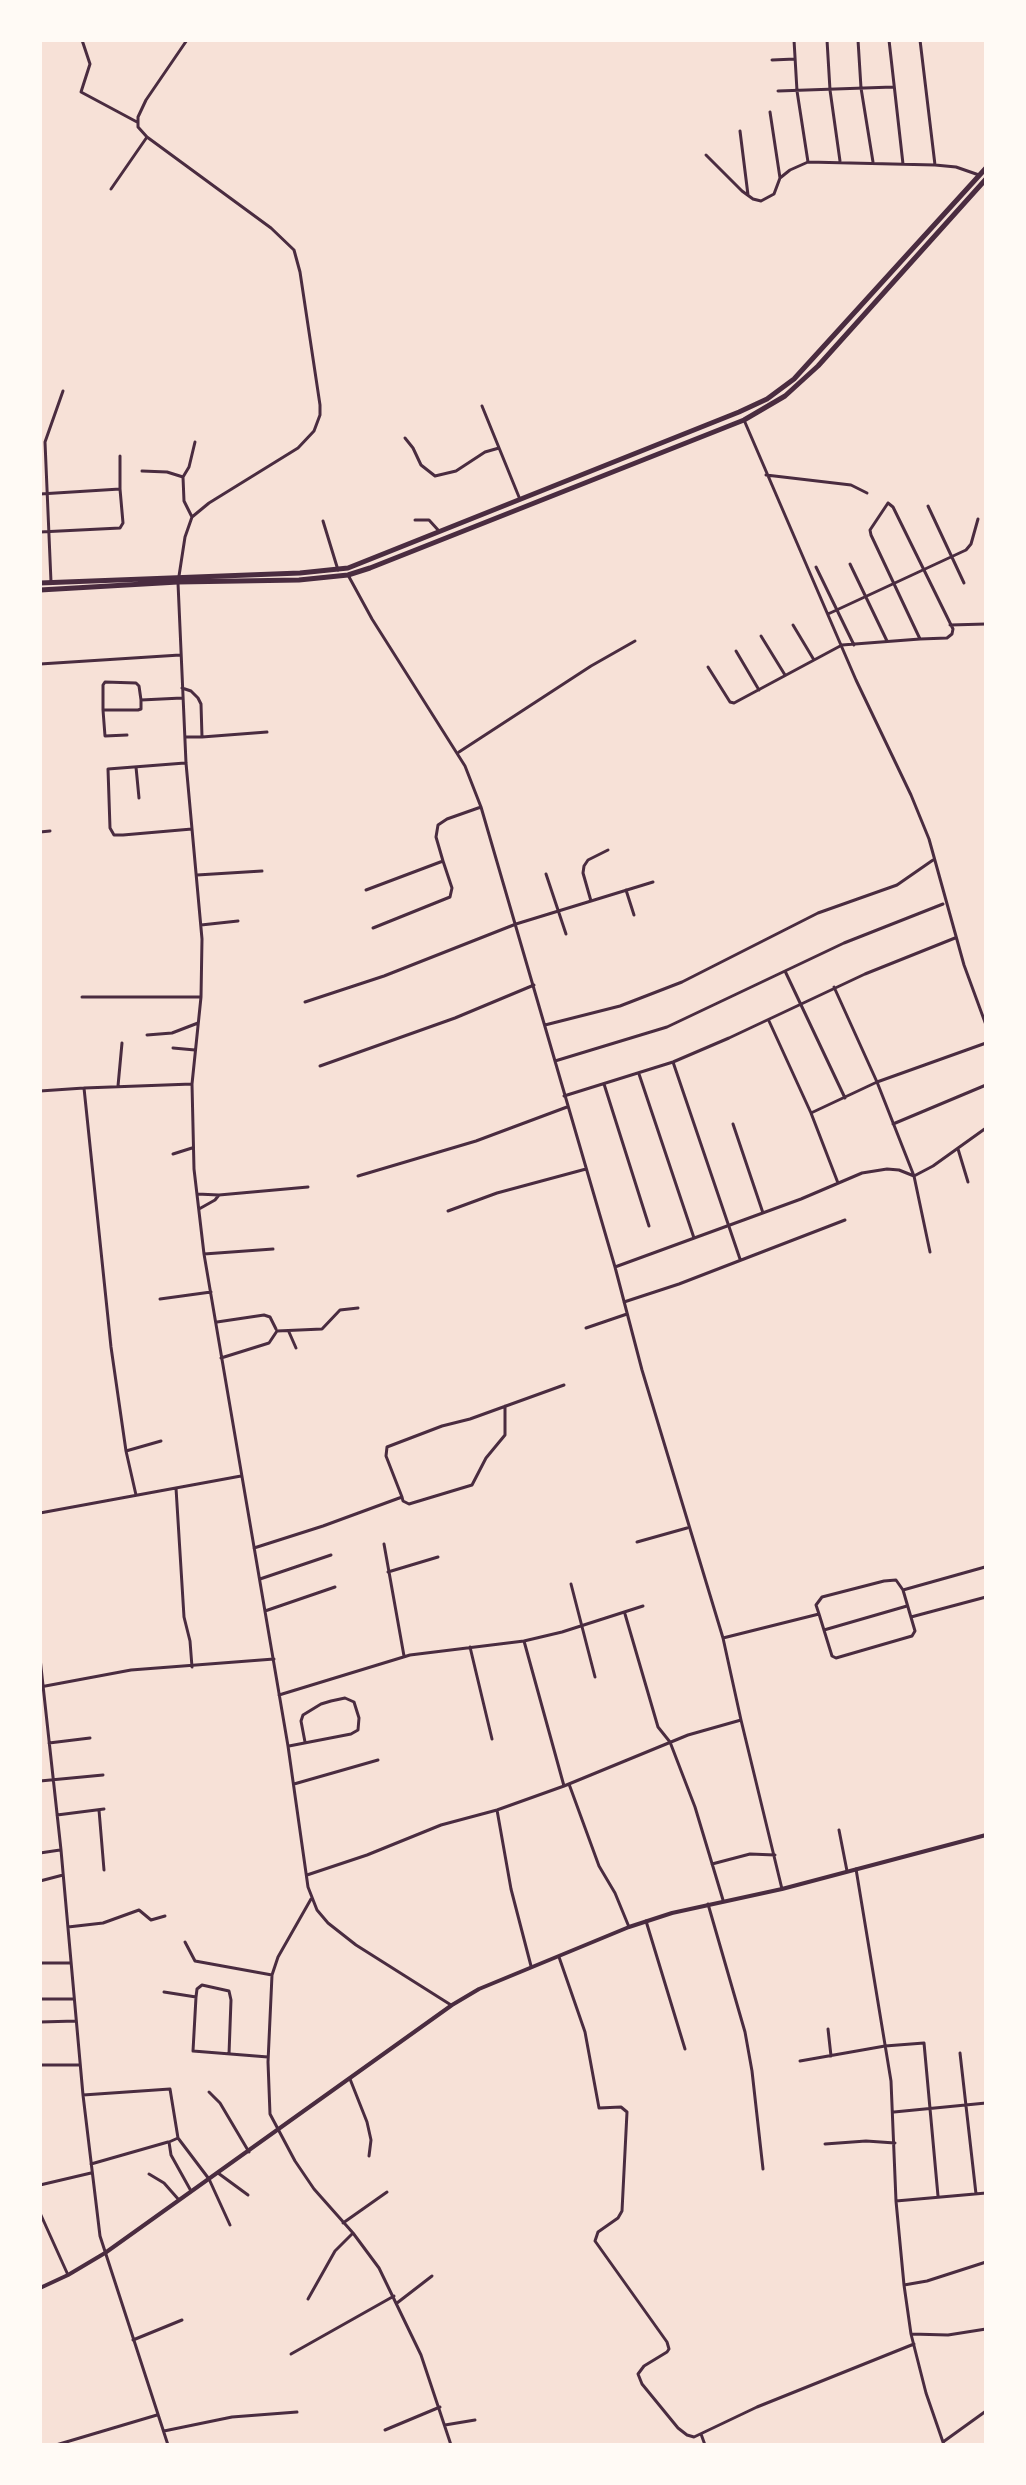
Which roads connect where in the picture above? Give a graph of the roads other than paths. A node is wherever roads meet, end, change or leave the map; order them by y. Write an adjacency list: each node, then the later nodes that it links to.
1 (82, 40): 16 (street)
2 (187, 40): 16 (street)
3 (794, 40): 8 (street)
4 (827, 40): 12 (street)
5 (858, 40): 11 (street)
6 (889, 40): 10 (street)
7 (920, 40): 24 (street)
8 (795, 59): 9 (street); 14 (street)
9 (772, 60)
10 (893, 87): 11 (street); 23 (street)
11 (861, 88): 12 (street); 22 (street)
12 (830, 90): 14 (street); 20 (street)
13 (778, 91): 14 (street)
14 (797, 91): 21 (street)
15 (770, 112): 27 (street)
16 (137, 122): 18 (street)
17 (740, 131): 30 (street)
18 (147, 137): 29 (street); 50 (street)
19 (706, 155): 30 (street)
20 (840, 161): 21 (street); 22 (street)
21 (808, 162): 27 (street)
22 (873, 162): 23 (street)
23 (903, 164): 24 (street)
24 (935, 165): 26 (street)
25 (986, 168): 26 (highway)
26 (979, 175): 32 (highway)
27 (780, 178): 30 (street)
28 (986, 179): 34 (highway)
29 (111, 189)
30 (748, 195)
31 (63, 391): 40 (street)
32 (767, 399): 34 (highway); 48 (highway)
33 (482, 406): 38 (street)
34 (770, 406): 35 (highway)
35 (744, 420): 42 (street); 61 (highway)
36 (405, 438): 38 (street)
37 (195, 442): 43 (street)
38 (499, 448): 48 (street)
39 (120, 456): 44 (street)
40 (43, 457): 47 (street)
41 (142, 471): 43 (street)
42 (766, 475): 45 (street); 73 (street)
43 (183, 477): 50 (street)
44 (120, 489): 47 (street); 56 (street)
45 (867, 493)
46 (40, 494): 47 (street)
47 (46, 494): 56 (street)
48 (519, 497): 54 (highway)
49 (928, 506): 57 (street)
50 (192, 517): 65 (street)
51 (978, 519): 57 (street)
52 (415, 520): 54 (street)
53 (323, 521): 63 (street)
54 (439, 531): 58 (highway)
55 (40, 532): 56 (street)
56 (48, 532): 66 (street)
57 (951, 556): 62 (street); 69 (street)
58 (366, 562): 61 (highway); 63 (highway)
59 (850, 564): 71 (street)
60 (816, 567): 72 (street)
61 (370, 568): 64 (highway)
62 (924, 569): 68 (street); 68 (street); 76 (street)
63 (338, 570): 65 (highway)
64 (348, 575): 65 (highway); 98 (street)
65 (178, 579): 66 (highway); 70 (highway); 84 (street)
66 (51, 582): 67 (highway)
67 (40, 583)
68 (894, 583): 71 (street); 78 (street)
69 (964, 583)
70 (40, 590)
71 (865, 596): 72 (street); 80 (street)
72 (836, 610): 73 (street); 82 (street)
73 (828, 614): 81 (street)
74 (986, 624): 76 (street)
75 (793, 625): 85 (street)
76 (950, 625): 78 (street)
77 (761, 636): 88 (street)
78 (920, 639): 80 (street)
79 (635, 641): 98 (street)
80 (887, 641): 82 (street)
81 (842, 645): 82 (street); 85 (street); 107 (street)
82 (854, 645)
83 (736, 651): 90 (street)
84 (180, 655): 86 (street); 89 (street)
85 (814, 660): 88 (street)
86 (40, 664)
87 (708, 667): 90 (street)
88 (785, 675): 90 (street)
89 (182, 688): 91 (street); 97 (street)
90 (759, 690)
91 (182, 698): 92 (street); 96 (street)
92 (141, 700): 93 (street); 93 (street)
93 (103, 710): 95 (street)
94 (267, 732): 97 (street)
95 (127, 735)
96 (184, 737): 97 (street); 99 (street)
97 (202, 737)
98 (457, 753): 102 (street)
99 (186, 763): 100 (street); 103 (street)
100 (136, 767): 101 (street); 103 (street)
101 (139, 798)
102 (481, 807): 108 (street); 120 (street)
103 (192, 829): 111 (street)
104 (50, 831): 105 (street)
105 (40, 832)
106 (608, 850): 115 (street)
107 (933, 860): 116 (street); 134 (street)
108 (443, 861): 113 (street); 122 (street)
109 (262, 871): 111 (street)
110 (546, 874): 117 (street)
111 (197, 875): 121 (street)
112 (653, 882): 114 (street)
113 (366, 890)
114 (626, 890): 115 (street); 118 (street)
115 (591, 901): 117 (street)
116 (945, 903): 124 (street); 125 (street)
117 (560, 911): 120 (street); 123 (street)
118 (634, 915)
119 (238, 921): 121 (street)
120 (516, 924): 126 (street); 130 (street)
121 (201, 925): 129 (street)
122 (373, 928)
123 (566, 934)
124 (955, 938): 127 (street); 135 (street)
125 (785, 971): 131 (street); 141 (street)
126 (534, 985): 134 (street); 143 (street)
127 (834, 987): 131 (street); 145 (street)
128 (82, 997): 129 (street)
129 (201, 997): 133 (street)
130 (305, 1002)
131 (800, 1004): 132 (street); 153 (street)
132 (768, 1019): 142 (street); 155 (street)
133 (198, 1023): 136 (street); 140 (street)
134 (545, 1025): 141 (street)
135 (986, 1025)
136 (147, 1035)
137 (122, 1043): 149 (street)
138 (986, 1043): 145 (street)
139 (173, 1048): 140 (street)
140 (195, 1050): 146 (street)
141 (555, 1061): 152 (street)
142 (673, 1062): 144 (street); 174 (street)
143 (320, 1066)
144 (639, 1074): 147 (street); 176 (street)
145 (877, 1082): 153 (street); 157 (street)
146 (192, 1084): 149 (street); 159 (street)
147 (604, 1084): 152 (street); 175 (street)
148 (986, 1085): 157 (street)
149 (118, 1086): 150 (street)
150 (84, 1088): 151 (street); 196 (street)
151 (40, 1091)
152 (564, 1096): 154 (street)
153 (845, 1098): 155 (street)
154 (568, 1107): 162 (street); 163 (street)
155 (811, 1113): 166 (street)
156 (733, 1124): 172 (street)
157 (893, 1124): 164 (street)
158 (986, 1128): 160 (street)
159 (192, 1148): 161 (street); 168 (street)
160 (958, 1149): 164 (street); 165 (street)
161 (173, 1154)
162 (586, 1169): 171 (street); 181 (street)
163 (358, 1176)
164 (914, 1176): 166 (street); 178 (street)
165 (968, 1182)
166 (838, 1183): 172 (street)
167 (308, 1187): 169 (street)
168 (197, 1194): 169 (street); 170 (street)
169 (219, 1195): 170 (street)
170 (199, 1209): 179 (street)
171 (448, 1211)
172 (763, 1213): 174 (street)
173 (845, 1220): 180 (street)
174 (729, 1224): 176 (street); 180 (street)
175 (649, 1226)
176 (694, 1238): 181 (street)
177 (273, 1249): 179 (street)
178 (930, 1252)
179 (204, 1254): 182 (street)
180 (740, 1259): 184 (street)
181 (615, 1267): 184 (street)
182 (211, 1292): 183 (street); 187 (street)
183 (160, 1299)
184 (624, 1302): 186 (street)
185 (358, 1308): 190 (street)
186 (627, 1314): 188 (street); 202 (street)
187 (217, 1322): 189 (street); 192 (street)
188 (586, 1328)
189 (277, 1331): 190 (street); 192 (street)
190 (289, 1332): 191 (street)
191 (296, 1348)
192 (221, 1358): 197 (street)
193 (564, 1385): 194 (street)
194 (505, 1406): 200 (street); 200 (street)
195 (161, 1441): 196 (street)
196 (126, 1451): 199 (street)
197 (241, 1476): 198 (street); 205 (street)
198 (176, 1488): 199 (street); 229 (street)
199 (136, 1495): 201 (street)
200 (402, 1497): 205 (street)
201 (40, 1513)
202 (688, 1528): 203 (street); 223 (street)
203 (637, 1542)
204 (384, 1544): 209 (street)
205 (254, 1548): 210 (street)
206 (331, 1555): 210 (street)
207 (438, 1557): 209 (street)
208 (985, 1567): 213 (street)
209 (388, 1572): 226 (street)
210 (260, 1579): 217 (street)
211 (571, 1584): 221 (street)
212 (335, 1587): 217 (street)
213 (903, 1590): 216 (street); 219 (street)
214 (986, 1597): 220 (street)
215 (643, 1606): 218 (street)
216 (907, 1606): 220 (street); 222 (street)
217 (265, 1611): 228 (street)
218 (625, 1613): 221 (street); 238 (street)
219 (819, 1614): 222 (street); 223 (street)
220 (911, 1617): 222 (street)
221 (582, 1626): 224 (street); 230 (street)
222 (824, 1630)
223 (723, 1638): 234 (street)
224 (524, 1641): 225 (street); 246 (street)
225 (470, 1647): 226 (street); 236 (street)
226 (404, 1656): 232 (street)
227 (40, 1658): 231 (street)
228 (274, 1659): 229 (street); 232 (street)
229 (192, 1667): 231 (street)
230 (595, 1677)
231 (41, 1687): 233 (street)
232 (279, 1695): 240 (street)
233 (43, 1710): 239 (street)
234 (741, 1720): 238 (street); 253 (street)
235 (90, 1738): 239 (street)
236 (492, 1739)
237 (305, 1742): 237 (street); 240 (street)
238 (670, 1742): 246 (street); 254 (street)
239 (49, 1743): 243 (street)
240 (288, 1746): 245 (street)
241 (378, 1760): 245 (street)
242 (103, 1775): 243 (street)
243 (54, 1779): 244 (street); 248 (street)
244 (40, 1781)
245 (294, 1784): 259 (street)
246 (567, 1785): 247 (street); 268 (street)
247 (497, 1810): 259 (street); 273 (street)
248 (57, 1815): 251 (street); 256 (street)
249 (839, 1830): 257 (street)
250 (986, 1835): 255 (street)
251 (61, 1850): 252 (street); 258 (street)
252 (40, 1853)
253 (775, 1855): 254 (street); 261 (street)
254 (712, 1864): 263 (street)
255 (856, 1869): 257 (street); 283 (street)
256 (104, 1870)
257 (847, 1871): 261 (street)
258 (63, 1875): 260 (street); 267 (street)
259 (306, 1876): 262 (street)
260 (40, 1881)
261 (782, 1889): 263 (street)
262 (311, 1899): 274 (street); 279 (street)
263 (723, 1900): 264 (street)
264 (708, 1904): 266 (street); 307 (street)
265 (165, 1916): 267 (street)
266 (646, 1921): 268 (street); 284 (street)
267 (68, 1927): 272 (street)
268 (629, 1927): 270 (street)
269 (185, 1942): 274 (street)
270 (558, 1955): 273 (street); 348 (street)
271 (40, 1963): 272 (street)
272 (71, 1963): 278 (street)
273 (532, 1967): 279 (street)
274 (272, 1975): 288 (street)
275 (164, 1992): 276 (street)
276 (196, 1997): 286 (street); 286 (street)
277 (40, 1999): 278 (street)
278 (74, 1999): 280 (street)
279 (452, 2005): 292 (street)
280 (77, 2021): 281 (street); 291 (street)
281 (40, 2022)
282 (828, 2029): 287 (street)
283 (885, 2046): 287 (street); 297 (street); 298 (street)
284 (685, 2049)
285 (960, 2053): 296 (street)
286 (229, 2054): 288 (street)
287 (831, 2056): 289 (street)
288 (268, 2057): 299 (street)
289 (800, 2061)
290 (40, 2065): 291 (street)
291 (80, 2065): 294 (street)
292 (350, 2079): 299 (street); 305 (street)
293 (209, 2092): 304 (street)
294 (83, 2095): 300 (street); 306 (street)
295 (986, 2103): 296 (street)
296 (966, 2105): 297 (street); 316 (street)
297 (931, 2108): 298 (street); 318 (street)
298 (894, 2112): 302 (street)
299 (279, 2130): 304 (street); 322 (street)
300 (178, 2138): 301 (street); 311 (street)
301 (169, 2142): 306 (street); 313 (street)
302 (895, 2143): 303 (street); 320 (street)
303 (825, 2144)
304 (249, 2152): 309 (street)
305 (369, 2156)
306 (91, 2164): 308 (street)
307 (763, 2169)
308 (92, 2173): 312 (street); 325 (street)
309 (218, 2173): 311 (street); 317 (street)
310 (149, 2174): 319 (street)
311 (209, 2179): 313 (street); 323 (street)
312 (40, 2185)
313 (191, 2192): 319 (street)
314 (387, 2192): 322 (street)
315 (986, 2193): 316 (street)
316 (976, 2194): 318 (street)
317 (248, 2195)
318 (938, 2196): 320 (street)
319 (179, 2200): 325 (street)
320 (896, 2201): 329 (street)
321 (40, 2213): 327 (street)
322 (343, 2223): 324 (street)
323 (230, 2225)
324 (353, 2233): 331 (street); 332 (street)
325 (105, 2253): 327 (street); 337 (street)
326 (986, 2262): 329 (street)
327 (68, 2275): 330 (street)
328 (432, 2276): 333 (street)
329 (904, 2285): 336 (street)
330 (40, 2288)
331 (394, 2296): 333 (street); 339 (street)
332 (308, 2299)
333 (397, 2303): 340 (street)
334 (182, 2320): 337 (street)
335 (986, 2329): 336 (street)
336 (911, 2334): 338 (street)
337 (133, 2340): 343 (street)
338 (914, 2344): 348 (street); 349 (street)
339 (291, 2354)
340 (440, 2407): 345 (street); 346 (street)
341 (986, 2411): 349 (street)
342 (297, 2412): 347 (street)
343 (157, 2415): 347 (street); 350 (street)
344 (475, 2420): 345 (street)
345 (445, 2425): 352 (street)
346 (385, 2430)
347 (164, 2431): 351 (street)
348 (701, 2434): 353 (street)
349 (943, 2444)
350 (56, 2445)
351 (168, 2445)
352 (451, 2445)
353 (705, 2445)

